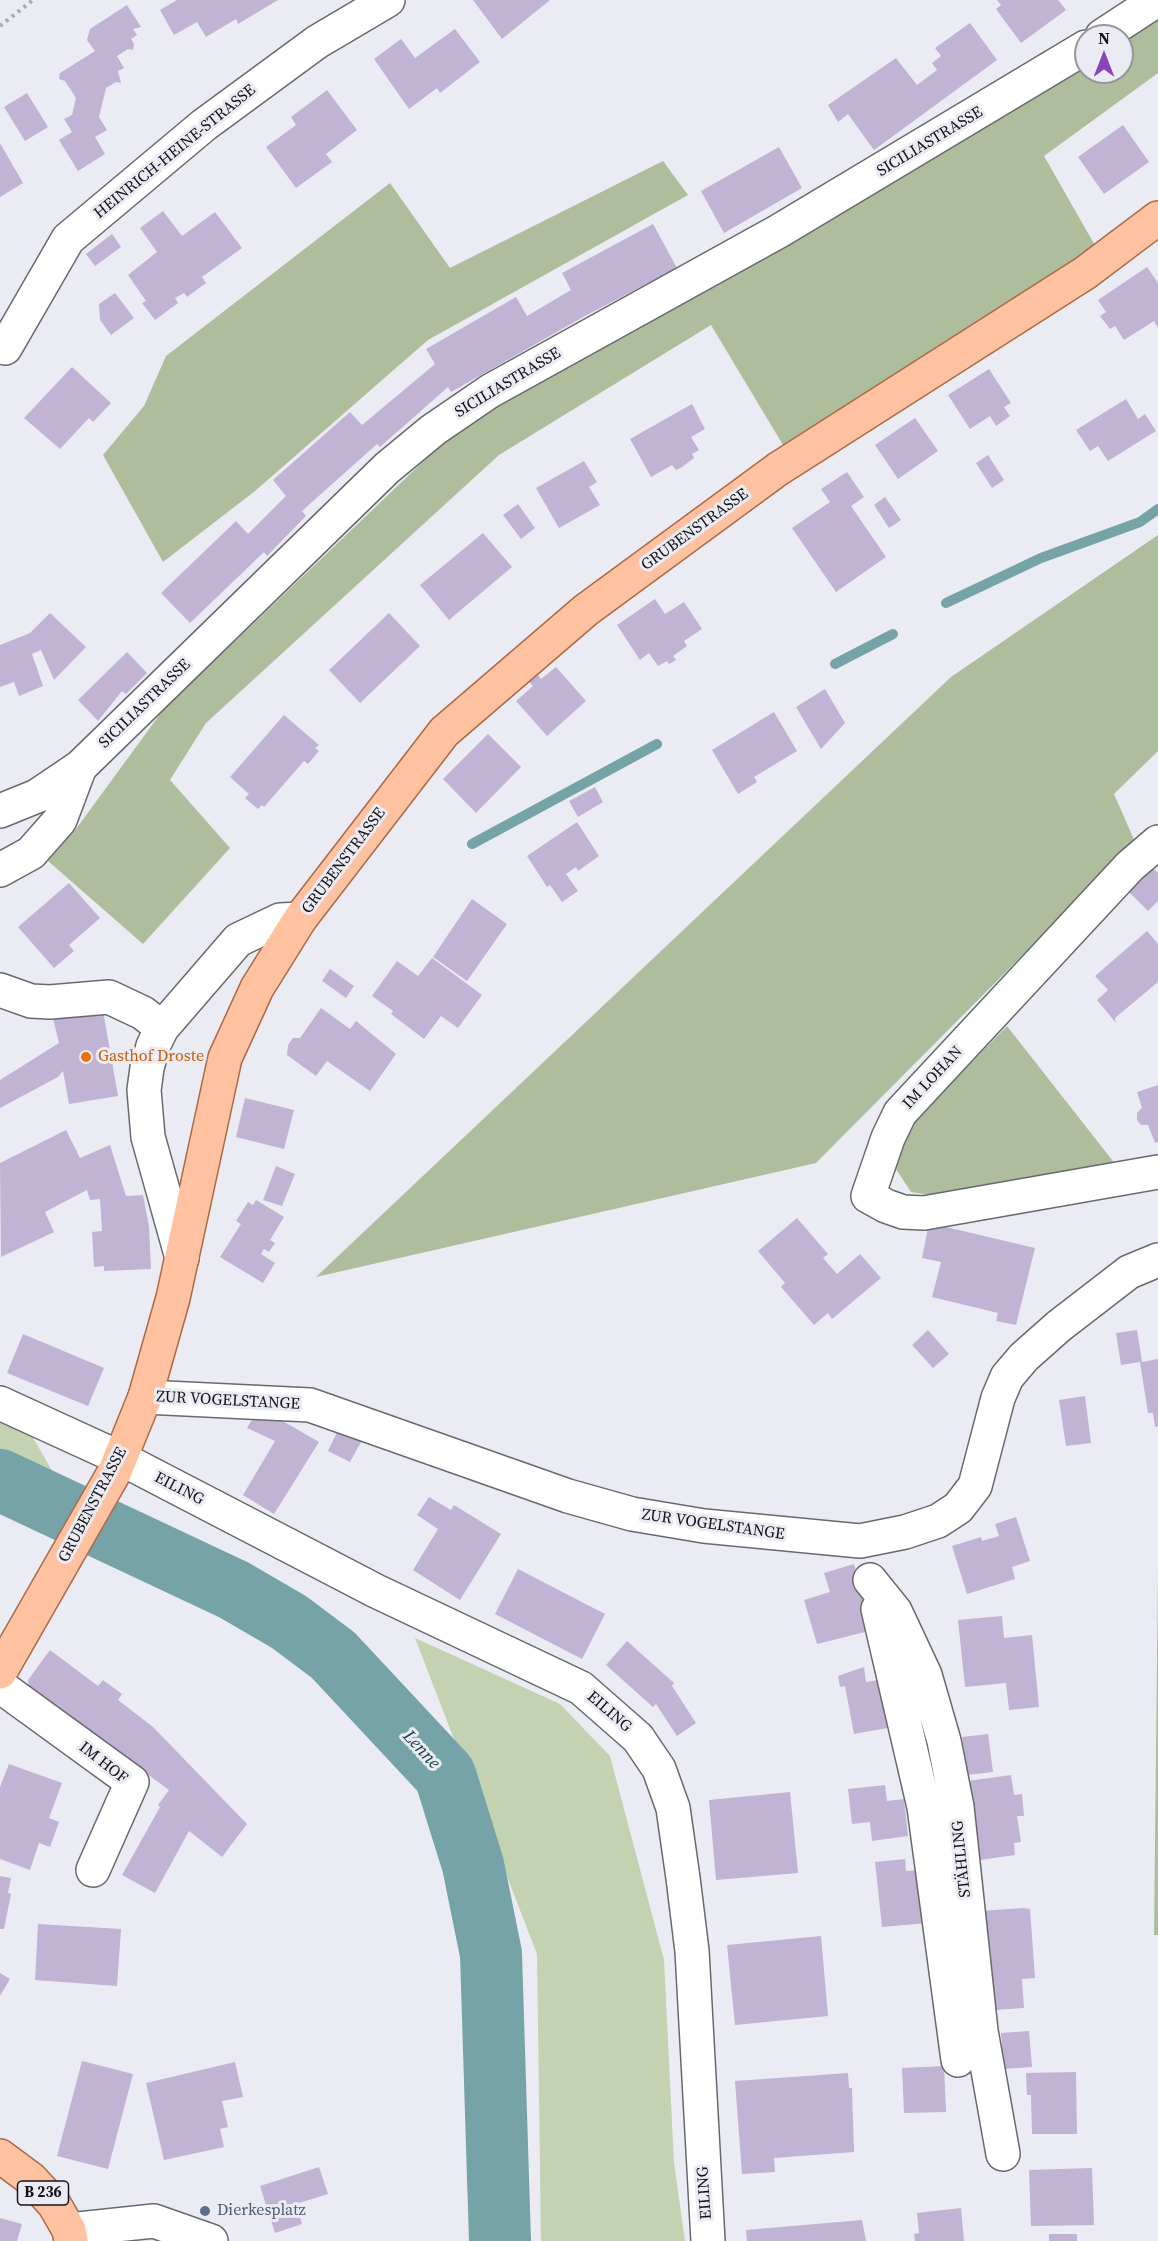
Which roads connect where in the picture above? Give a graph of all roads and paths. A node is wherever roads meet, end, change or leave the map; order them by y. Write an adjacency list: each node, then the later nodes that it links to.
1 (33, 0): 5 (path)
2 (388, 0): 8 (street, HEINRICH-HEINE-STRASSE)
3 (1158, 0): 4 (street)
4 (1121, 24)
5 (0, 26)
6 (1074, 54): 9 (street, SICILIASTRASSE)
7 (1158, 218): 13 (main road, GRUBENSTRASSE)
8 (5, 348)
9 (80, 767): 10 (street, SICILIASTRASSE); 12 (street)
10 (0, 811)
11 (1158, 842): 16 (street, IM LOHAN)
12 (0, 870)
13 (300, 919): 15 (street, GRUBENSTRASSE); 17 (main road, GRUBENSTRASSE)
14 (0, 990): 15 (street)
15 (162, 1028): 17 (street, GRUBENSTRASSE)
16 (1158, 1172)
17 (182, 1258): 19 (main road, GRUBENSTRASSE)
18 (1158, 1260): 22 (street, ZUR VOGELSTANGE)
19 (145, 1397): 21 (main road, GRUBENSTRASSE); 22 (street, ZUR VOGELSTANGE)
20 (0, 1403): 21 (street, EILING)
21 (117, 1464): 24 (main road, GRUBENSTRASSE); 32 (street, EILING)
22 (860, 1541): 23 (street, STÄHLING)
23 (870, 1580): 27 (street, STÄHLING); 28 (street, STÄHLING)
24 (0, 1672)
25 (0, 1686): 26 (street, IM HOF)
26 (93, 1870)
27 (958, 2060)
28 (1003, 2154)
29 (0, 2156): 30 (main road, B 236)
30 (70, 2236): 31 (street)
31 (211, 2241)
32 (708, 2241)

